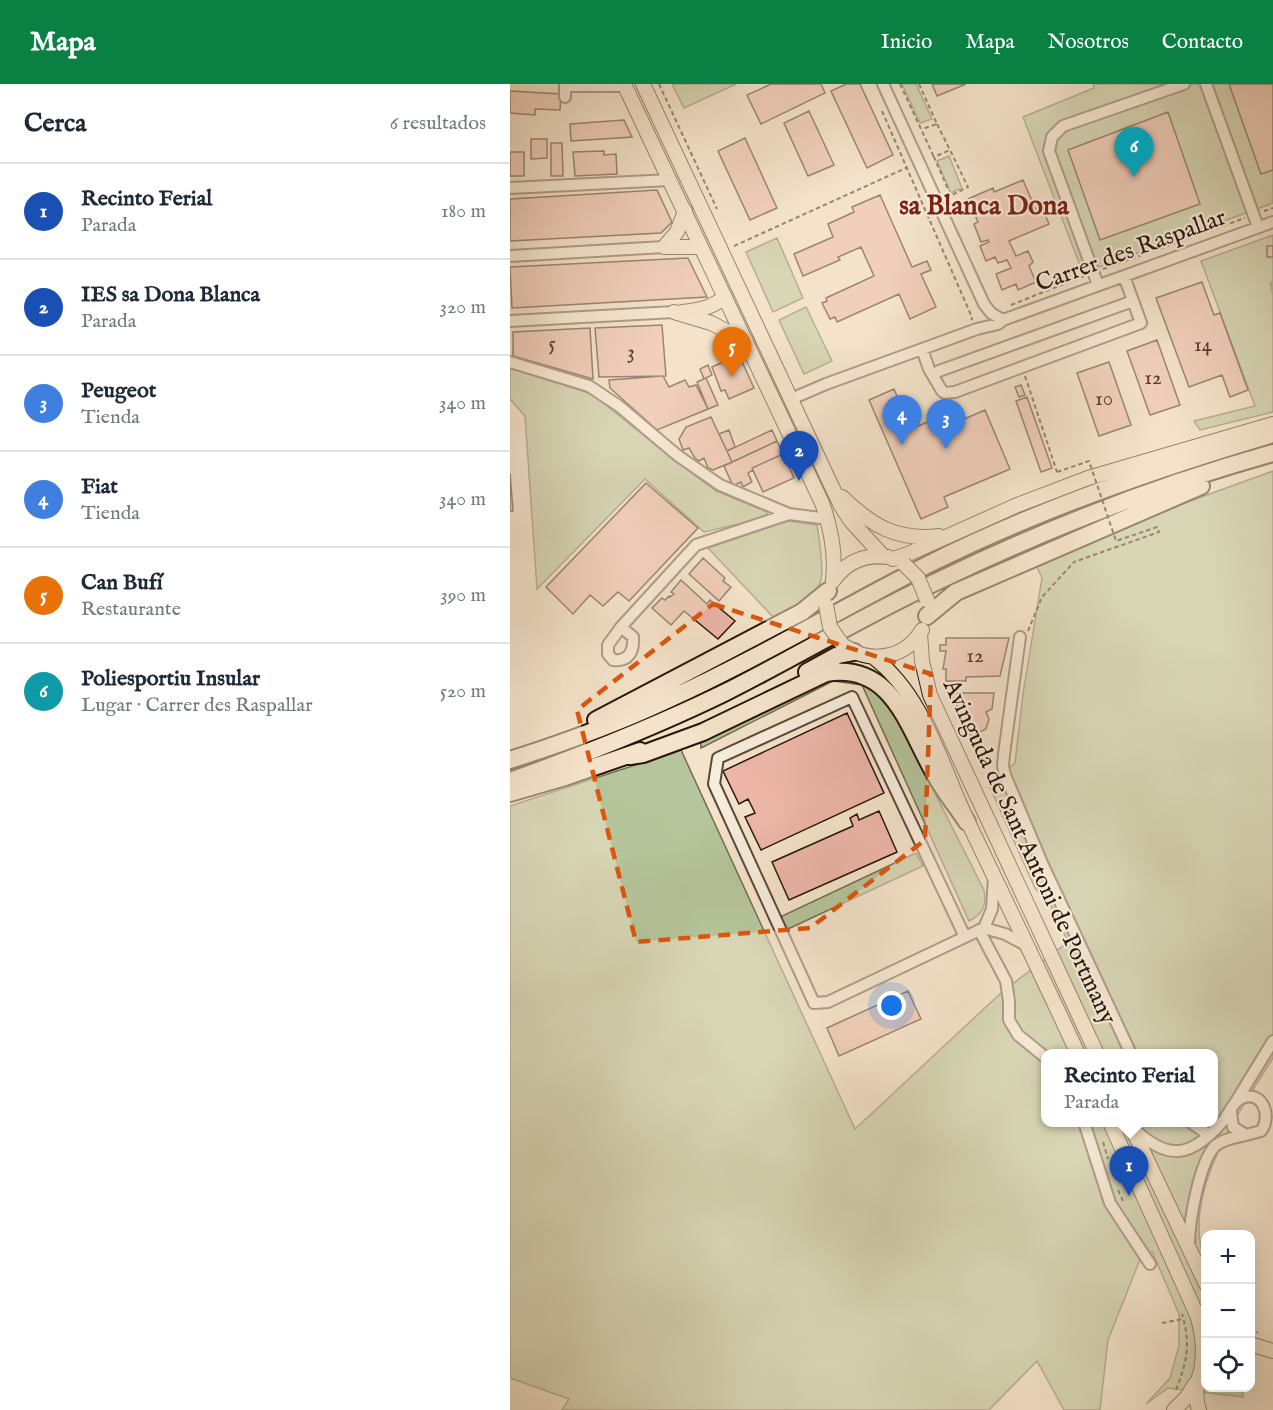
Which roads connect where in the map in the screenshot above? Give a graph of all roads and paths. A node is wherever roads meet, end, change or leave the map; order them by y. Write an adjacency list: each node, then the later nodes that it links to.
1 (644, 84): 47 (main road)
2 (658, 84): 23 (path)
3 (883, 84): 35 (street)
4 (900, 84): 12 (path)
5 (919, 84): 11 (path)
6 (1184, 84): 30 (street)
7 (1206, 84): 22 (street)
8 (625, 85): 9 (street); 16 (main road)
9 (565, 98)
10 (880, 104): 15 (path)
11 (937, 124): 12 (path); 13 (path)
12 (922, 129): 14 (path)
13 (950, 150): 14 (path); 18 (path)
14 (934, 157): 18 (path)
15 (907, 168): 26 (path); 40 (path)
16 (670, 180): 17 (street); 21 (main road)
17 (510, 188)
18 (951, 196): 19 (path)
19 (946, 198)
20 (1273, 208): 22 (path)
21 (685, 211): 27 (main road); 28 (main road)
22 (1254, 215): 25 (street); 30 (path)
23 (720, 216)
24 (1273, 222): 25 (street, Carrer des Raspallar)
25 (1258, 227): 31 (street, Carrer des Raspallar)
26 (734, 246)
27 (664, 247): 28 (main road); 29 (street)
28 (701, 247): 33 (main road)
29 (510, 256)
30 (1093, 272): 32 (street); 36 (path)
31 (1124, 276): 32 (street, Carrer des Raspallar); 34 (street)
32 (1098, 285): 38 (street, Carrer des Raspallar)
33 (725, 297): 37 (main road); 42 (main road)
34 (1133, 301): 45 (street); 46 (street)
35 (984, 304): 38 (street); 41 (street)
36 (1002, 308)
37 (674, 312): 39 (street); 42 (main road)
38 (1004, 320): 41 (street, Carrer des Raspallar)
39 (510, 321)
40 (967, 321)
41 (977, 329): 43 (street, Carrer des Raspallar)
42 (746, 341): 54 (main road)
43 (922, 349): 46 (street); 47 (street, Carrer des Raspallar)
44 (510, 362): 53 (street)
45 (1022, 367): 46 (street); 61 (path, bridge)
46 (933, 375)
47 (791, 399): 52 (main road)
48 (1273, 424): 55 (main road)
49 (1273, 434): 64 (highway)
50 (1273, 453): 67 (highway)
51 (1273, 463): 58 (highway)
52 (834, 490): 55 (main road); 56 (main road)
53 (789, 514): 54 (street); 59 (street)
54 (828, 519): 57 (main road)
55 (949, 535): 56 (main road)
56 (893, 560): 57 (main road); 58 (main road, bridge)
57 (829, 592): 62 (main road, bridge); 64 (highway)
58 (927, 608): 60 (main road)
59 (621, 627)
60 (920, 633): 63 (main road); 76 (main road, Avinguda de Sant Antoni de Portmany)
61 (1020, 637): 77 (street)
62 (848, 648): 63 (main road); 65 (highway)
63 (873, 657): 69 (main road, Avinguda de Sant Antoni de Portmany)
64 (568, 741): 66 (highway)
65 (630, 756): 68 (highway); 69 (highway)
66 (510, 760)
67 (510, 782)
68 (510, 794)
69 (967, 822): 70 (main road, Avinguda de Sant Antoni de Portmany)
70 (994, 873): 71 (street); 73 (main road, Avinguda de Sant Antoni de Portmany)
71 (982, 929): 72 (street); 73 (street); 78 (street)
72 (965, 937): 72 (street)
73 (1028, 946): 75 (main road, Avinguda de Sant Antoni de Portmany)
74 (1273, 1041): 79 (street)
75 (1076, 1049)
76 (1095, 1049)
77 (1129, 1049)
78 (1041, 1054)
79 (1253, 1071): 80 (street); 81 (street)
80 (1258, 1100): 81 (street); 82 (street)
81 (1233, 1107): 83 (street); 92 (street)
82 (1270, 1111): 92 (street)
83 (1218, 1124)
84 (1086, 1127): 98 (street)
85 (1112, 1127): 103 (main road)
86 (1131, 1127): 97 (main road)
87 (1133, 1127): 91 (street)
88 (1197, 1127): 91 (street)
89 (1216, 1127): 91 (street)
90 (1273, 1131): 92 (street)
91 (1209, 1135)
92 (1251, 1135): 97 (street)
93 (1102, 1141): 94 (path)
94 (1109, 1162)
95 (1115, 1183): 96 (path)
96 (1123, 1202)
97 (1189, 1251): 99 (main road)
98 (1150, 1264)
99 (1201, 1274)
100 (1181, 1311): 101 (path)
101 (1184, 1319): 102 (path); 106 (path)
102 (1162, 1323)
103 (1203, 1338)
104 (1201, 1372): 107 (main road)
105 (1201, 1374): 108 (main road)
106 (1175, 1392)
107 (1174, 1410)
108 (1199, 1410)

